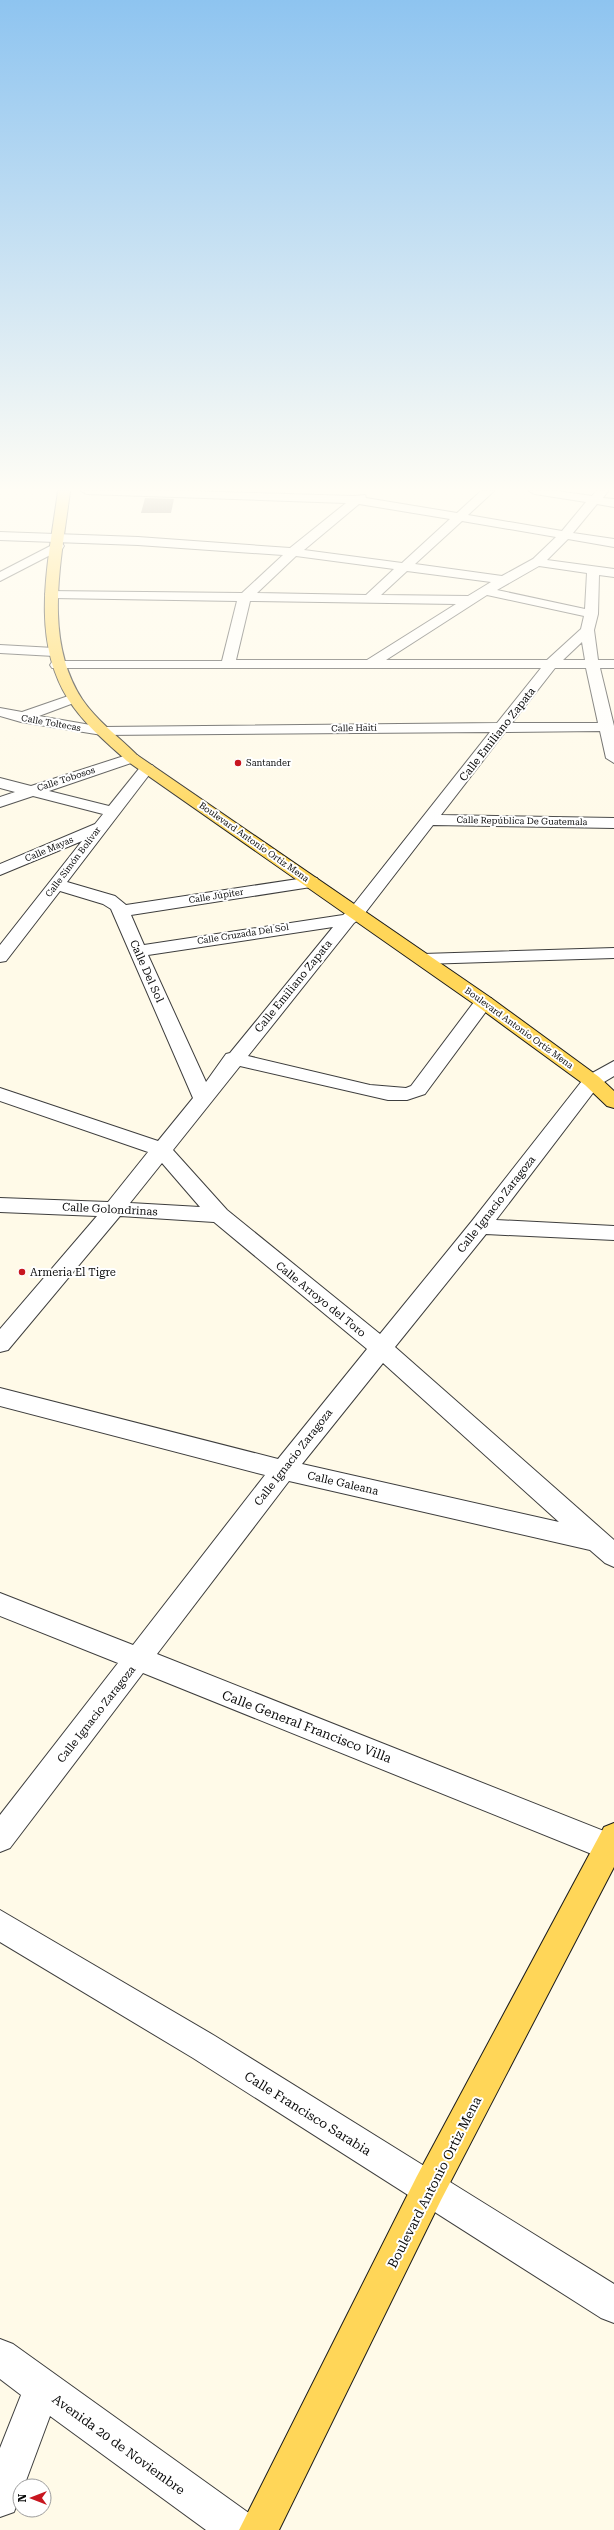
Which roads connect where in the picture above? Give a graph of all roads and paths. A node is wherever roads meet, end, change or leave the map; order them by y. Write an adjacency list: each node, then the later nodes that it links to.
1 (53, 609): 9 (main road, Boulevard Antonio Ortiz Mena)
2 (240, 609): 14 (street)
3 (457, 609): 10 (street)
4 (568, 609): 6 (street)
5 (591, 609): 6 (street)
6 (591, 614): 7 (street)
7 (587, 630): 11 (street, Calle Emiliano Zapata); 12 (street)
8 (0, 649): 9 (street)
9 (56, 659): 14 (street); 15 (main road, Boulevard Antonio Ortiz Mena)
10 (372, 663): 11 (street); 14 (street)
11 (552, 663): 12 (street); 19 (street, Calle Emiliano Zapata)
12 (592, 663): 13 (street); 20 (street)
13 (614, 664)
14 (228, 665)
15 (74, 698): 17 (street); 21 (main road, Boulevard Antonio Ortiz Mena)
16 (0, 712): 17 (street, Calle Toltecas)
17 (21, 718): 18 (street); 21 (street, Calle Toltecas)
18 (0, 727)
19 (503, 727): 20 (street, Calle Haití); 21 (street, Calle Haití); 29 (street, Calle Emiliano Zapata)
20 (605, 727): 23 (street)
21 (102, 731): 22 (main road, Boulevard Antonio Ortiz Mena)
22 (132, 758): 24 (main road, Boulevard Antonio Ortiz Mena); 26 (street, Calle Tobosos)
23 (614, 758)
24 (148, 768): 28 (street, Calle Simón Bolívar); 33 (main road, Boulevard Antonio Ortiz Mena)
25 (0, 783): 26 (street)
26 (31, 791): 27 (street, Calle Tobosos); 28 (street)
27 (0, 802)
28 (112, 812): 31 (street, Calle Simón Bolívar)
29 (430, 820): 30 (street, Calle República De Guatemala); 36 (street, Calle Emiliano Zapata)
30 (614, 823)
31 (99, 828): 32 (street, Calle Mayas); 34 (street, Calle Simón Bolívar)
32 (0, 870)
33 (311, 882): 35 (street, Calle Júpiter); 36 (main road, Boulevard Antonio Ortiz Mena)
34 (57, 885): 35 (street); 39 (street, Calle Simón Bolívar)
35 (122, 911): 37 (street, Calle Del Sol)
36 (352, 916): 37 (street, Calle Cruzada Del Sol); 40 (main road, Boulevard Antonio Ortiz Mena); 42 (street, Calle Emiliano Zapata)
37 (138, 951): 46 (street, Calle Del Sol)
38 (614, 953): 40 (street)
39 (0, 957)
40 (423, 959): 41 (main road, Boulevard Antonio Ortiz Mena)
41 (484, 1002): 42 (street); 44 (main road, Boulevard Antonio Ortiz Mena)
42 (234, 1058): 46 (street, Calle Emiliano Zapata)
43 (614, 1067): 44 (street, Calle Ignacio Zaragoza)
44 (592, 1081): 47 (main road, Boulevard Antonio Ortiz Mena); 52 (street, Calle Ignacio Zaragoza)
45 (0, 1094): 48 (street, Calle Arroyo del Toro)
46 (202, 1096): 48 (street, Calle Emiliano Zapata)
47 (614, 1102)
48 (162, 1150): 50 (street, Calle Emiliano Zapata); 51 (street, Calle Arroyo del Toro)
49 (0, 1205): 50 (street, Calle Golondrinas)
50 (114, 1209): 51 (street, Calle Golondrinas); 54 (street, Calle Emiliano Zapata)
51 (219, 1215): 55 (street, Calle Arroyo del Toro)
52 (480, 1226): 53 (street); 55 (street, Calle Ignacio Zaragoza)
53 (614, 1233)
54 (0, 1344)
55 (380, 1347): 57 (street, Calle Ignacio Zaragoza); 58 (street, Calle Arroyo del Toro)
56 (0, 1397): 57 (street, Calle Galeana)
57 (283, 1470): 58 (street, Calle Galeana); 61 (street, Calle Ignacio Zaragoza)
58 (594, 1540): 59 (street, Calle Arroyo del Toro)
59 (614, 1556)
60 (0, 1604): 61 (street, Calle General Francisco Villa)
61 (138, 1660): 62 (street, Calle Ignacio Zaragoza); 63 (street, Calle General Francisco Villa)
62 (0, 1838)
63 (612, 1844): 65 (main road, Boulevard Antonio Ortiz Mena)
64 (0, 1925): 65 (street, Calle Francisco Sarabia)
65 (430, 2188): 66 (street, Calle Francisco Sarabia); 71 (main road, Boulevard Antonio Ortiz Mena)
66 (614, 2305)
67 (0, 2357): 68 (street, Avenida 20 de Noviembre)
68 (42, 2388): 69 (street); 70 (street, Avenida 20 de Noviembre)
69 (0, 2498)
70 (239, 2530)
71 (258, 2530)

